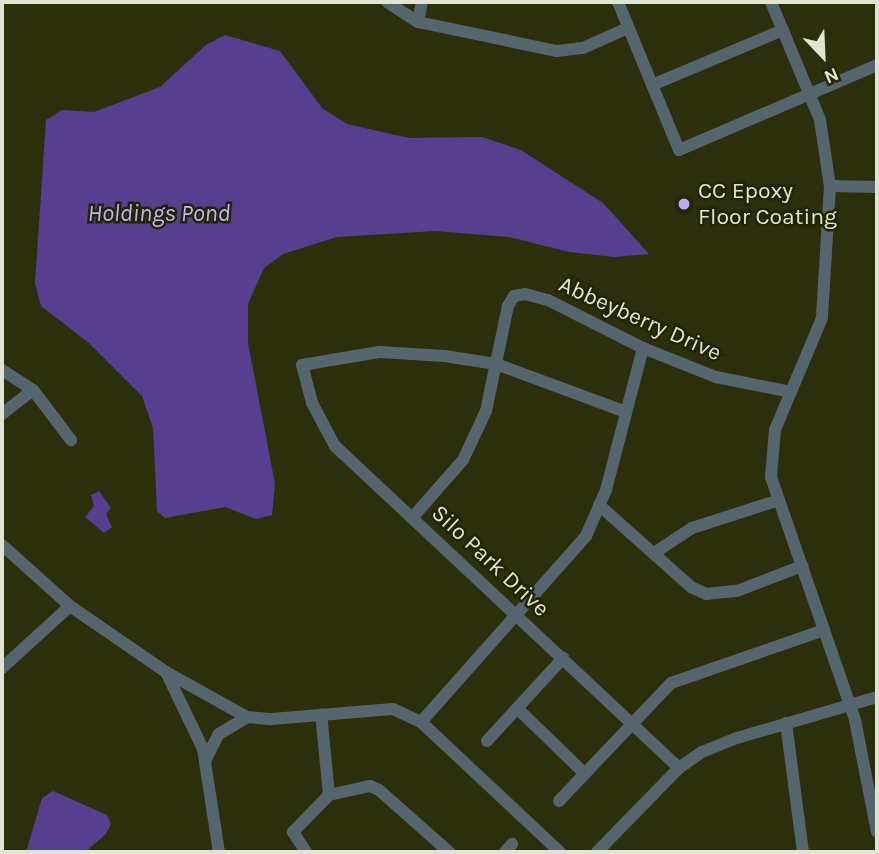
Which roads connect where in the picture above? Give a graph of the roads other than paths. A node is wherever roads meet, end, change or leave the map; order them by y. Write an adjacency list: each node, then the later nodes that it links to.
1 (387, 2): 5 (street)
2 (422, 2): 5 (street)
3 (618, 2): 6 (street)
4 (771, 2): 7 (street)
5 (418, 22): 6 (street)
6 (628, 28): 9 (street)
7 (783, 30): 9 (street); 10 (street)
8 (877, 65): 10 (street)
9 (652, 85): 10 (street)
10 (809, 94): 11 (street)
11 (830, 186): 12 (street); 17 (street)
12 (877, 187)
13 (643, 348): 14 (street, Abbeyberry Drive); 17 (street, Abbeyberry Drive); 18 (street)
14 (496, 364): 18 (street); 23 (street); 23 (street, Silo Park Drive)
15 (2, 370): 16 (street)
16 (33, 390): 19 (street); 20 (street)
17 (791, 392): 21 (street)
18 (626, 412): 22 (street)
19 (2, 414)
20 (71, 440)
21 (779, 500): 25 (street); 26 (street)
22 (599, 505): 25 (street); 28 (street)
23 (412, 518): 28 (street, Silo Park Drive)
24 (2, 545): 27 (street)
25 (654, 554): 26 (street)
26 (802, 566): 29 (street)
27 (71, 606): 31 (street); 32 (street)
28 (517, 614): 30 (street, Silo Park Drive); 38 (street)
29 (824, 630): 34 (street); 40 (street)
30 (563, 658): 35 (street); 40 (street, Silo Park Drive)
31 (2, 668)
32 (166, 672): 37 (street); 42 (street)
33 (877, 697): 34 (street)
34 (850, 705): 39 (street); 47 (street)
35 (518, 709): 41 (street); 44 (street)
36 (321, 714): 37 (street); 38 (street); 45 (street)
37 (247, 717): 42 (street)
38 (421, 722): 51 (street)
39 (786, 723): 43 (street); 53 (street)
40 (632, 724): 43 (street, Silo Park Drive); 44 (street)
41 (487, 741)
42 (205, 761): 48 (street)
43 (678, 768): 52 (street)
44 (585, 774): 46 (street)
45 (329, 795): 49 (street); 50 (street)
46 (559, 801)
47 (877, 832)
48 (219, 852)
49 (306, 852)
50 (449, 852)
51 (560, 852)
52 (597, 852)
53 (803, 852)

